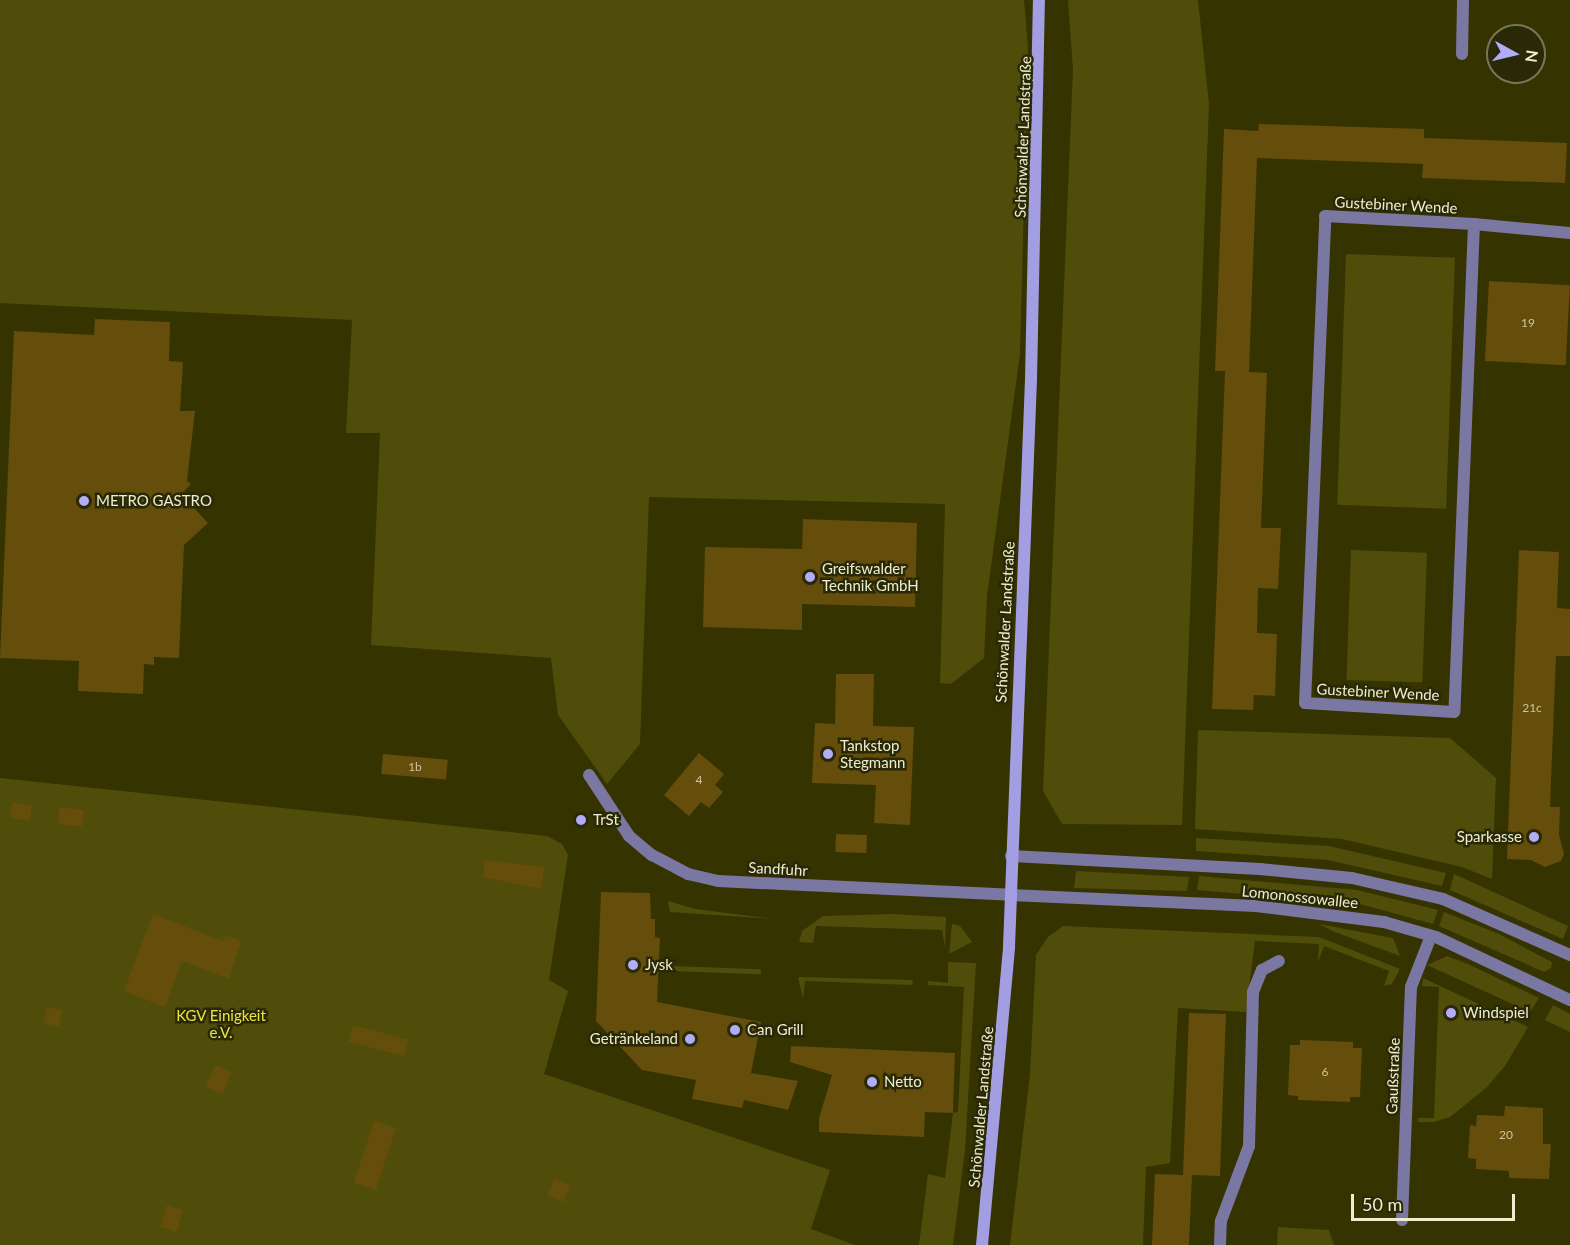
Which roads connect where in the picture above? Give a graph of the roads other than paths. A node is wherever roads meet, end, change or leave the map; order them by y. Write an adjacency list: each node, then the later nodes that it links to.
1 (1039, 0): 7 (main road, Schönwalder Landstraße)
2 (1462, 0): 3 (street)
3 (1461, 54)
4 (1474, 224): 4 (street, Gustebiner Wende); 5 (street, Gustebiner Wende)
5 (1570, 233)
6 (589, 775): 8 (street, Sandfuhr)
7 (1011, 856): 8 (main road, Schönwalder Landstraße); 10 (street, Lomonossowallee)
8 (1011, 895): 9 (street, Lomonossowallee); 14 (main road, Schönwalder Landstraße)
9 (1431, 936): 12 (street, Lomonossowallee); 13 (street, Gaußstraße)
10 (1570, 955)
11 (1279, 961): 15 (street)
12 (1570, 1000)
13 (1402, 1220)
14 (982, 1245)
15 (1220, 1245)

